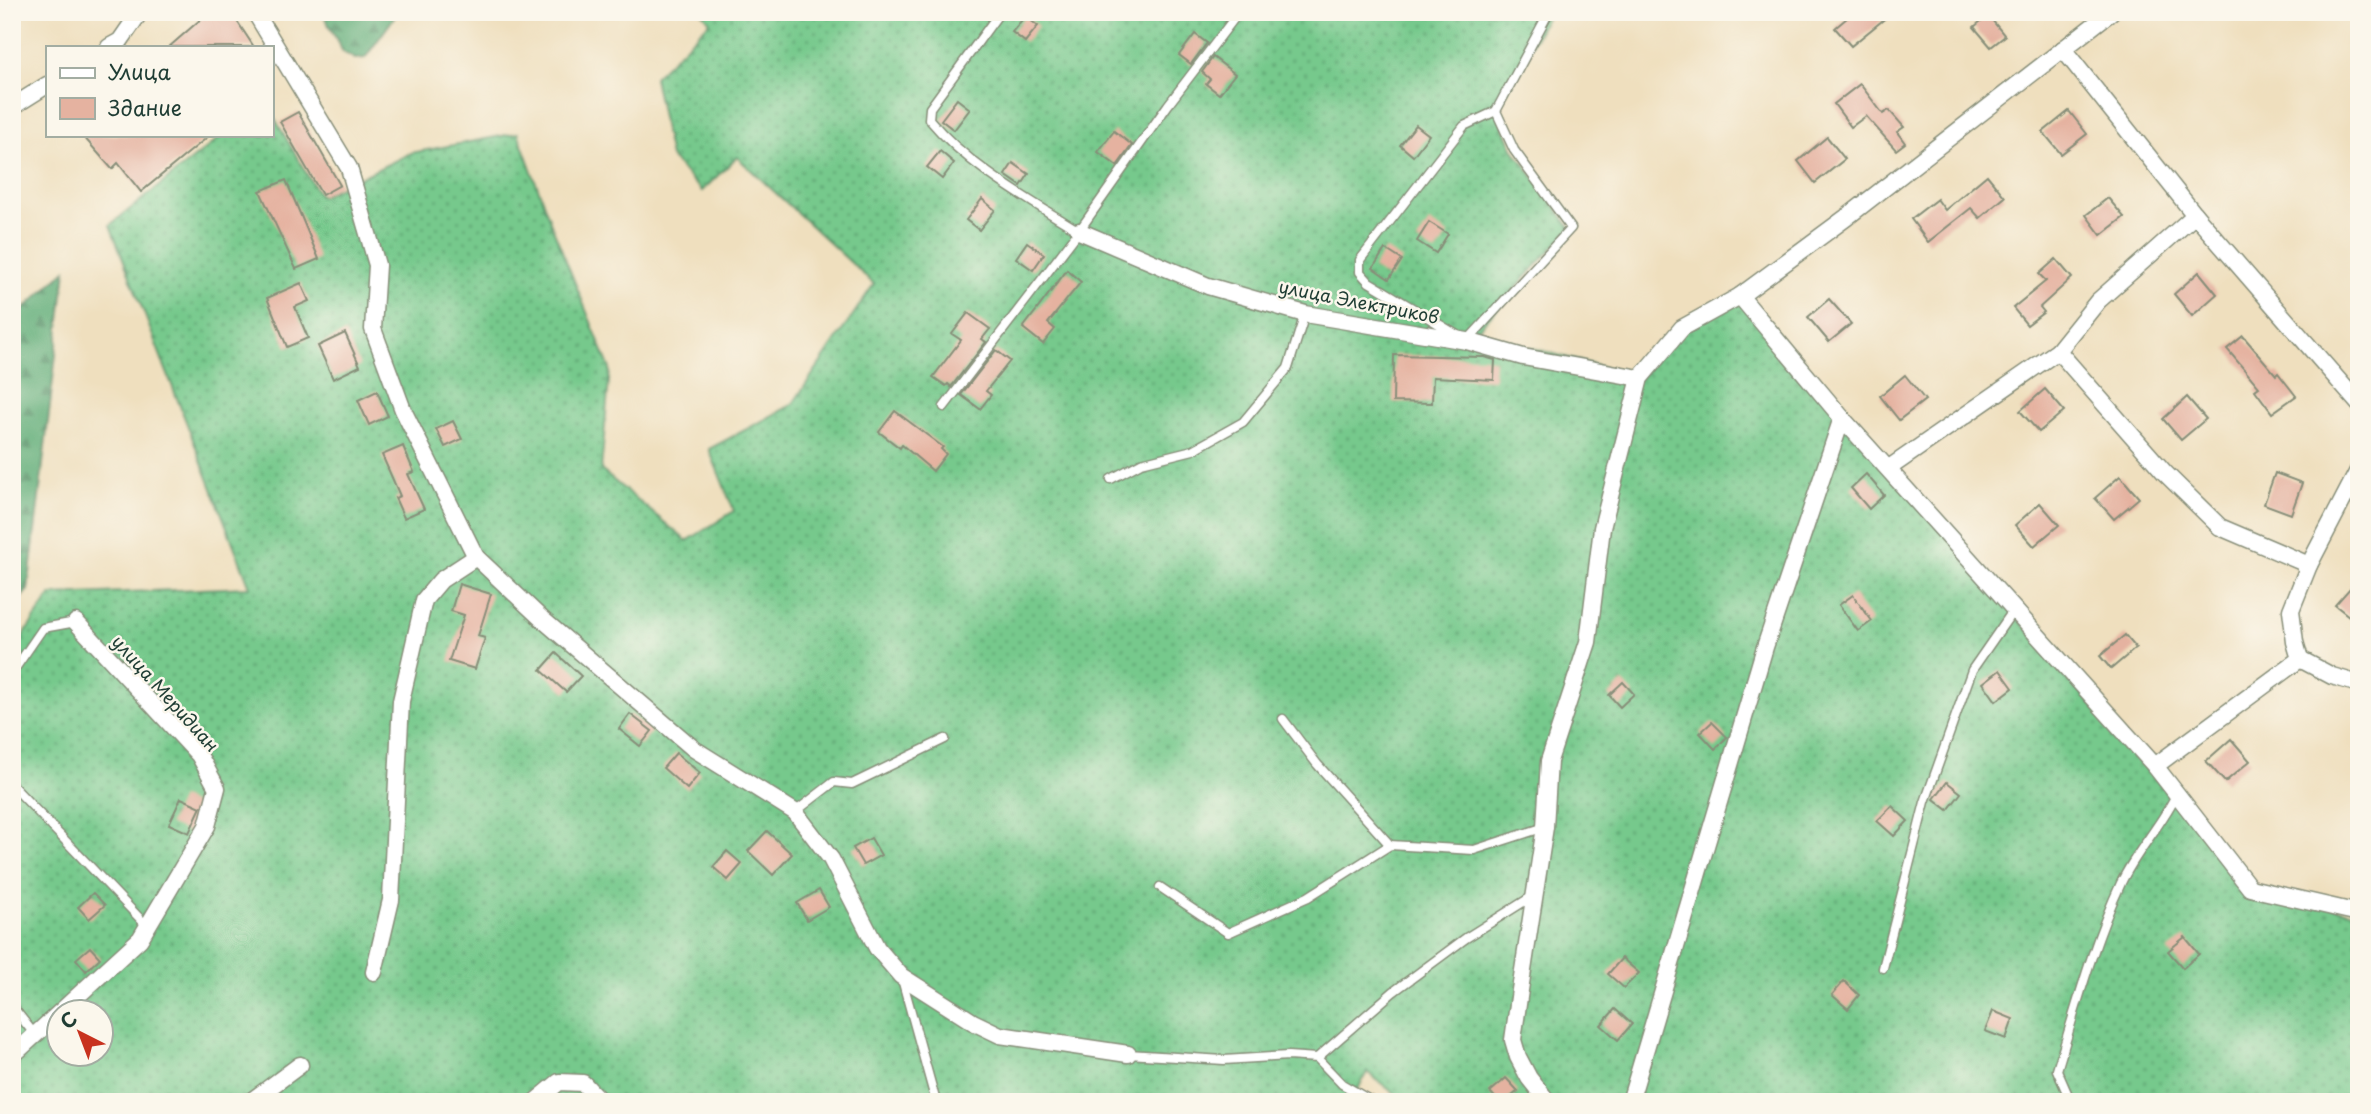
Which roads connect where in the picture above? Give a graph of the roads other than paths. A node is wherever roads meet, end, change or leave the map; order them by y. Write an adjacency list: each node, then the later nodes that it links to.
1 (140, 12): 7 (street)
2 (256, 12): 25 (street)
3 (1000, 12): 13 (lane)
4 (1239, 12): 13 (lane)
5 (1549, 12): 11 (lane)
6 (2111, 12): 8 (street)
7 (111, 46)
8 (2063, 49): 12 (street); 14 (street)
9 (46, 86): 10 (street)
10 (12, 107)
11 (1496, 111): 16 (lane); 16 (lane)
12 (2196, 215): 17 (street); 19 (street)
13 (1079, 231): 15 (street, улица Электриков); 20 (lane)
14 (1740, 296): 18 (street); 21 (street)
15 (1305, 314): 16 (street, улица Электриков); 24 (lane)
16 (1466, 341): 18 (street, улица Электриков)
17 (2058, 351): 22 (street); 26 (street)
18 (1640, 379): 38 (street)
19 (2359, 404)
20 (944, 407)
21 (1842, 418): 22 (street); 59 (street)
22 (1889, 468): 27 (street)
23 (2359, 469): 26 (street)
24 (1111, 479)
25 (476, 557): 37 (street); 45 (street)
26 (2309, 565): 29 (street)
27 (2015, 608): 34 (street); 44 (lane)
28 (76, 622): 30 (lane); 43 (street, улица Меридиан)
29 (2300, 659): 31 (street); 34 (street)
30 (12, 673)
31 (2359, 684)
32 (1283, 719): 39 (lane)
33 (945, 739): 37 (lane)
34 (2155, 766): 36 (street)
35 (12, 785): 43 (lane)
36 (2177, 793): 42 (street); 60 (lane)
37 (795, 812): 46 (street)
38 (1545, 827): 39 (lane); 41 (street)
39 (1390, 845): 40 (lane)
40 (1160, 887)
41 (1535, 895): 51 (lane); 58 (street)
42 (2359, 913)
43 (148, 927): 48 (street, улица Меридиан)
44 (1883, 968)
45 (374, 972)
46 (901, 976): 49 (street); 56 (lane)
47 (12, 1006): 48 (lane)
48 (35, 1035): 50 (street, улица Меридиан)
49 (1128, 1054): 51 (lane)
50 (12, 1055)
51 (1317, 1058): 57 (lane)
52 (300, 1065): 53 (street)
53 (250, 1102)
54 (535, 1102): 55 (street)
55 (601, 1102)
56 (936, 1102)
57 (1373, 1102)
58 (1548, 1102)
59 (1630, 1102)
60 (2071, 1102)

